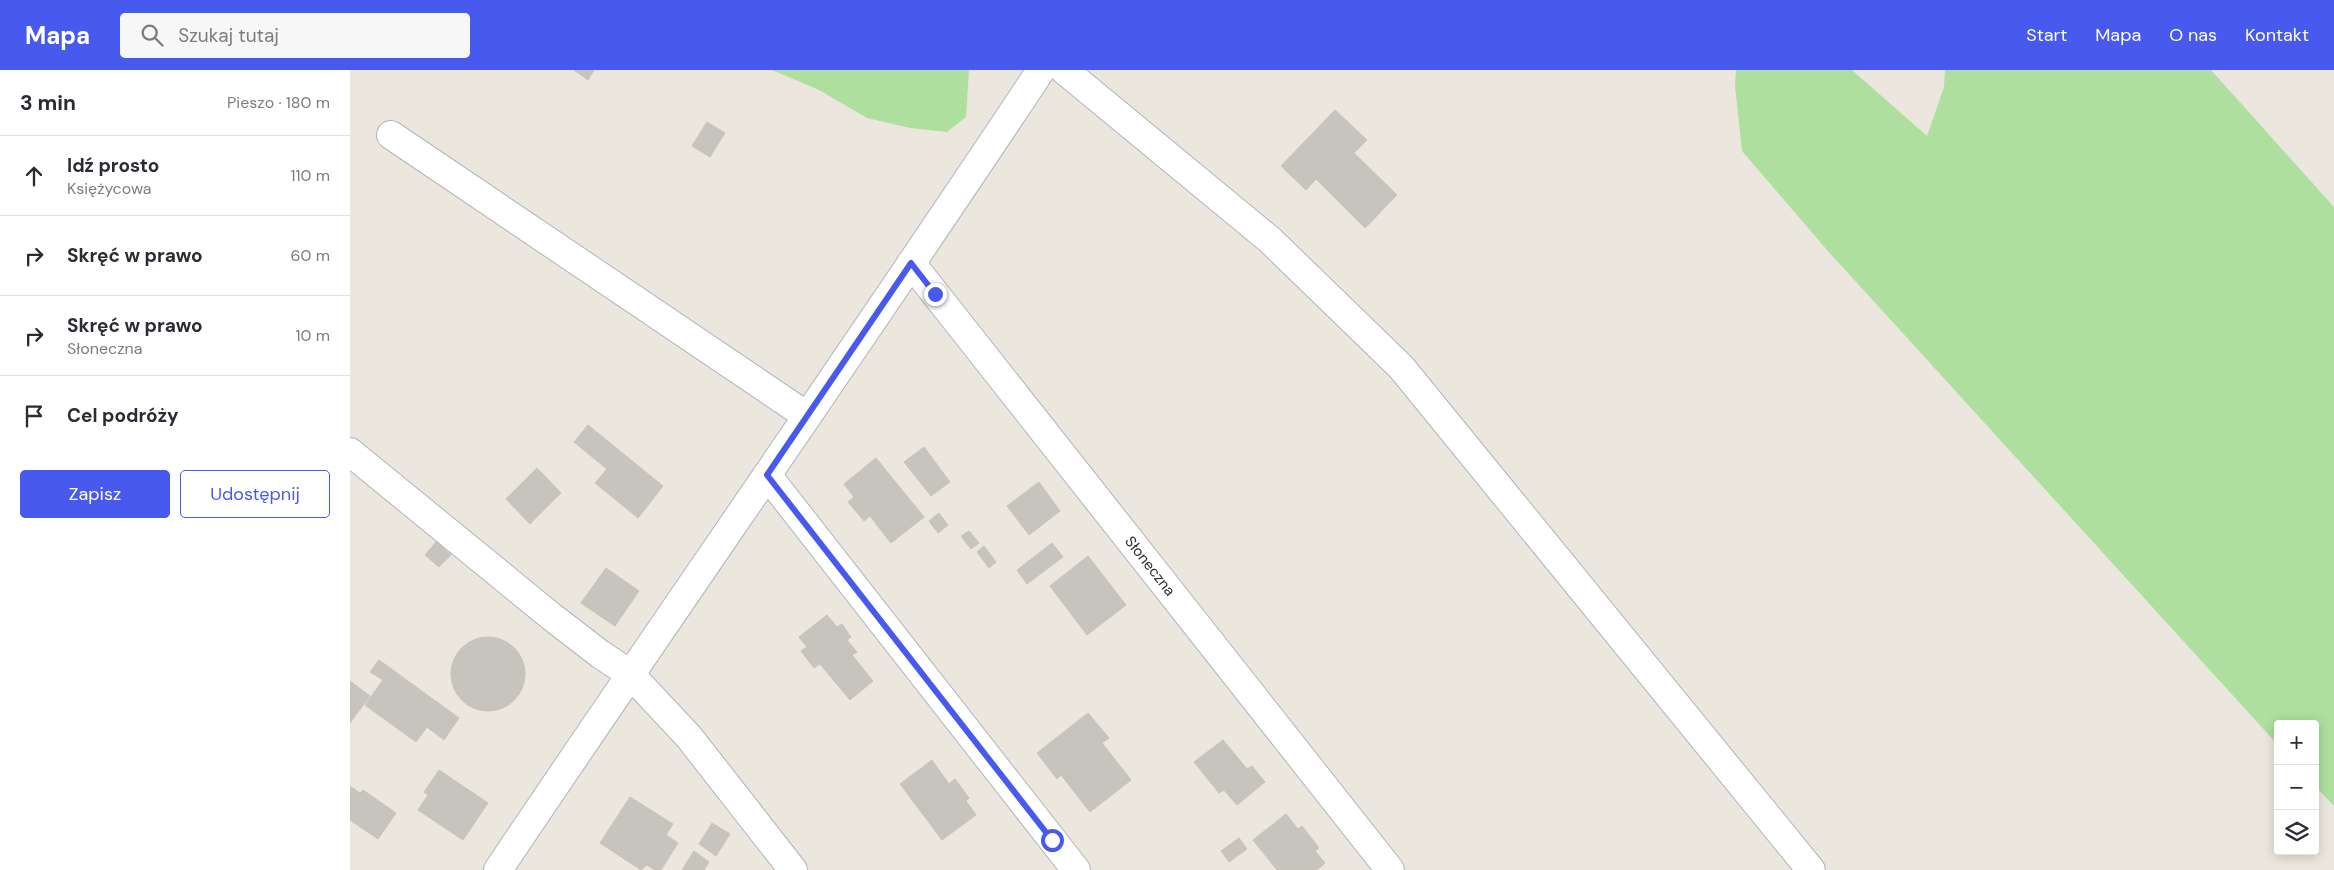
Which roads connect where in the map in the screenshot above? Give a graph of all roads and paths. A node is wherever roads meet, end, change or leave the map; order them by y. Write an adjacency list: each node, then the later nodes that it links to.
1 (1040, 70): 4 (street)
2 (1064, 70): 13 (street)
3 (391, 135): 5 (street)
4 (911, 263): 5 (street); 12 (street, Słoneczna)
5 (807, 416): 7 (street)
6 (350, 452): 8 (street)
7 (767, 475): 8 (street); 11 (street)
8 (630, 674): 9 (street); 10 (street)
9 (498, 870)
10 (793, 870)
11 (1076, 870)
12 (1390, 870)
13 (1811, 870)

